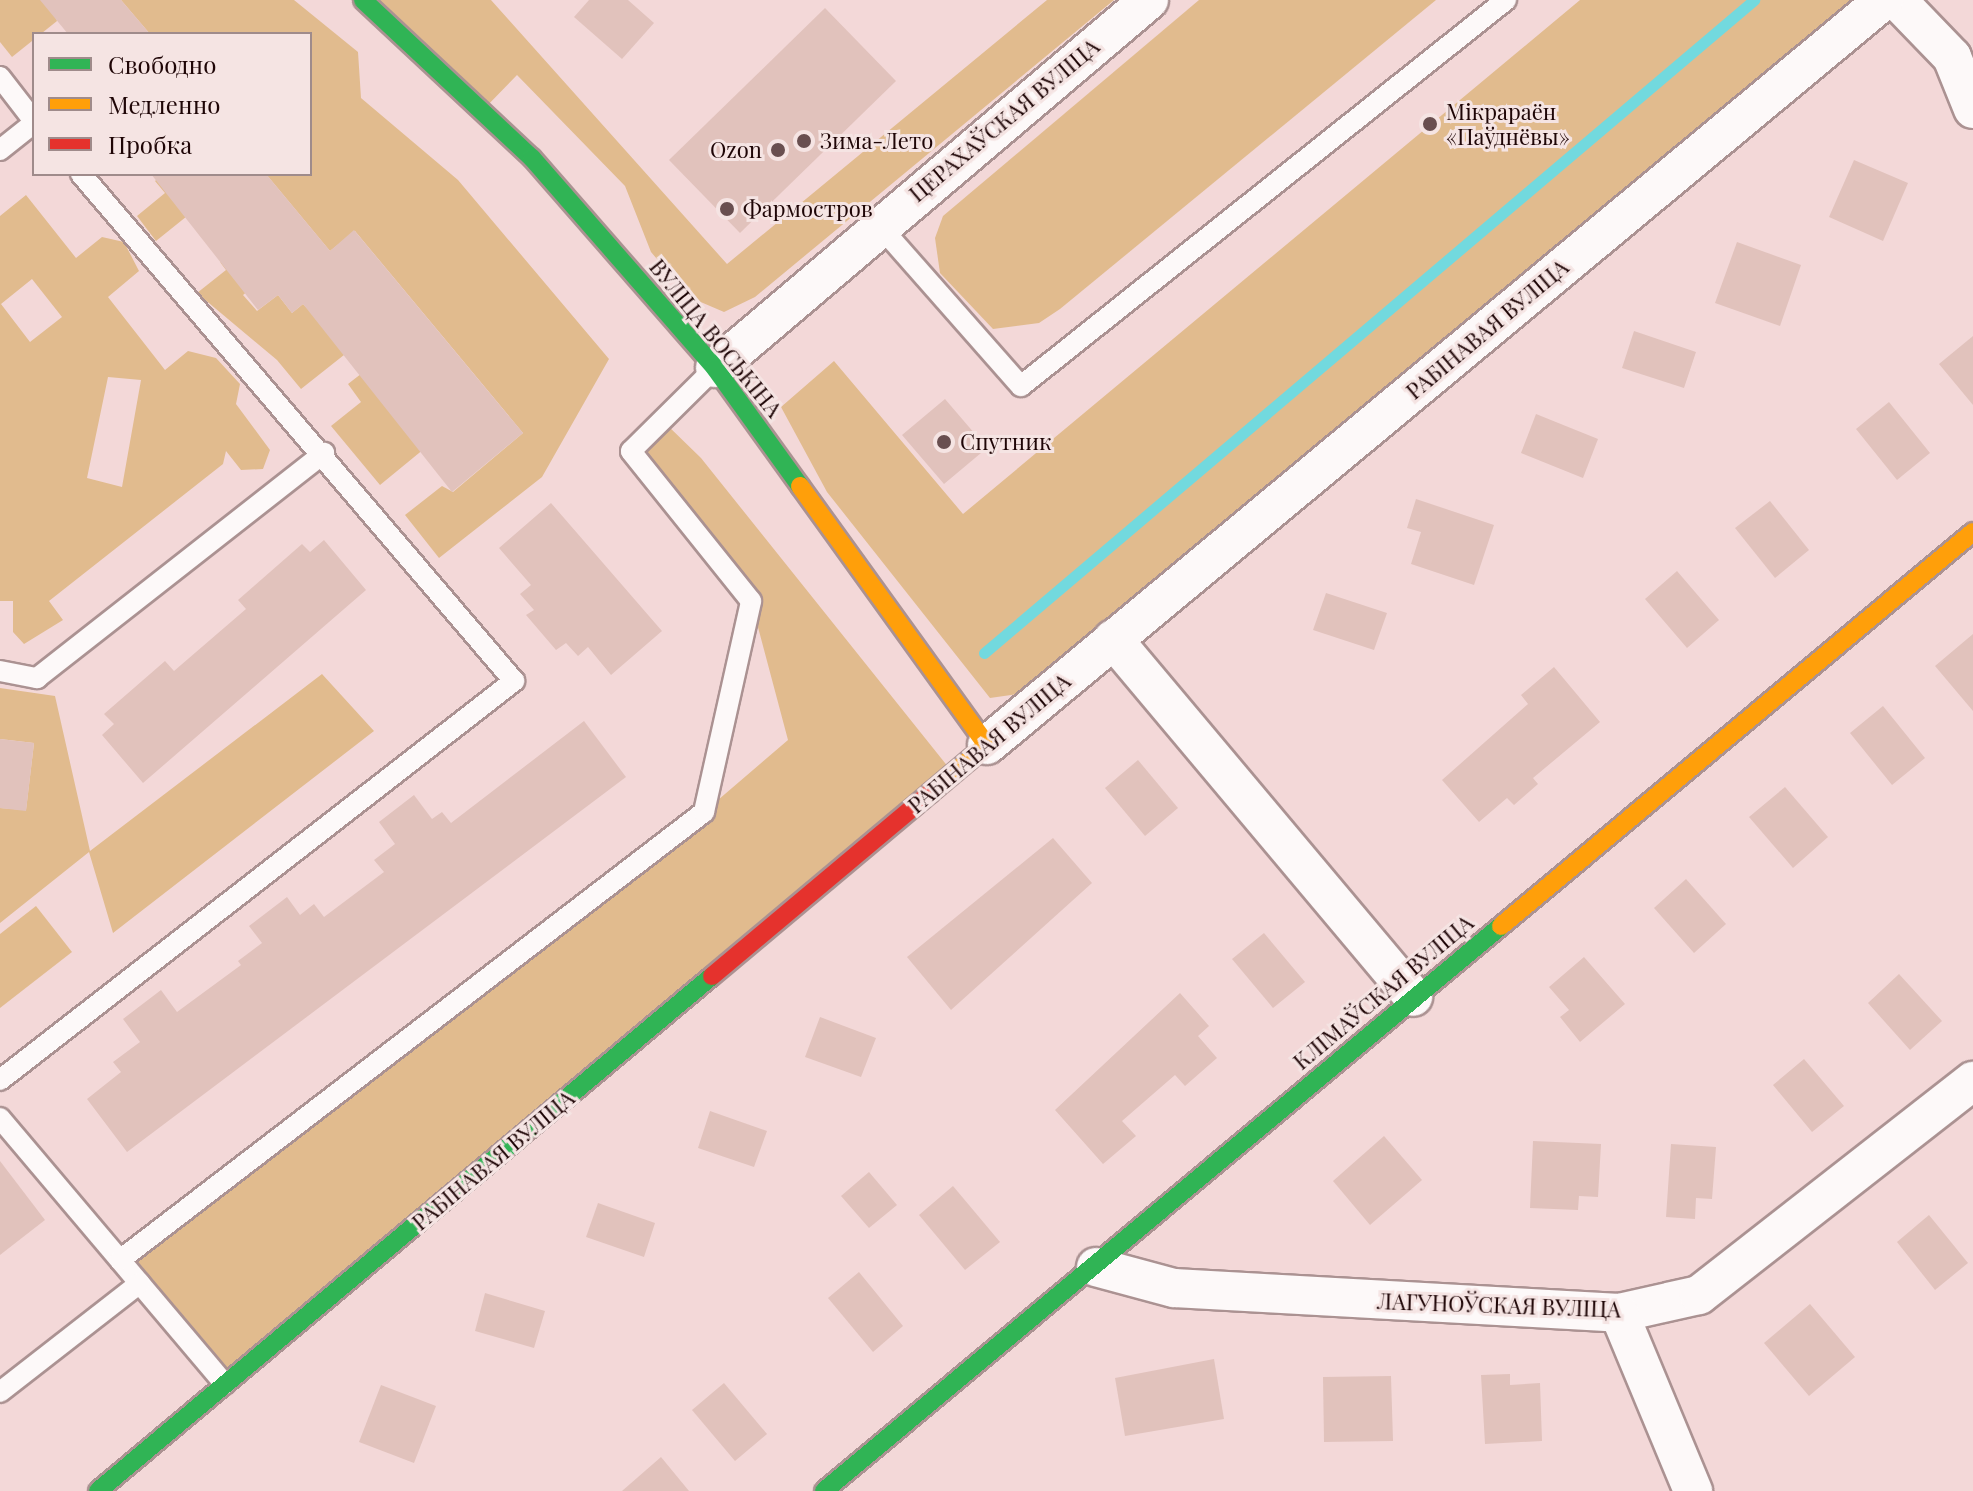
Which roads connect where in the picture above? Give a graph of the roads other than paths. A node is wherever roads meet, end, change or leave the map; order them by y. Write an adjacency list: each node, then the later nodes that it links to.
1 (363, 0): 13 (street, ВУЛІЦА ВОСЬКІНА)
2 (1149, 0): 12 (street, ЦЕРАХАЎСКАЯ ВУЛІЦА)
3 (1506, 0): 12 (lane)
4 (1884, 0): 16 (street, РАБІНАВАЯ ВУЛІЦА)
5 (1897, 0): 7 (street)
6 (0, 77): 8 (lane)
7 (1973, 109)
8 (32, 119)
9 (32, 124): 10 (lane)
10 (0, 150)
11 (83, 176): 14 (lane)
12 (878, 224): 13 (street, ЦЕРАХАЎСКАЯ ВУЛІЦА)
13 (715, 368): 18 (street, ВУЛІЦА ВОСЬКІНА); 23 (lane)
14 (324, 453): 17 (lane); 20 (lane)
15 (1973, 532): 19 (street, КЛІМАЎСКАЯ ВУЛІЦА)
16 (1113, 639): 18 (street, РАБІНАВАЯ ВУЛІЦА); 19 (street)
17 (0, 671)
18 (987, 745): 27 (street, РАБІНАВАЯ ВУЛІЦА)
19 (1413, 997): 24 (street, КЛІМАЎСКАЯ ВУЛІЦА)
20 (0, 1080)
21 (1973, 1081): 26 (street, ЛАГУНОЎСКАЯ ВУЛІЦА)
22 (0, 1118): 23 (lane)
23 (120, 1260): 25 (lane)
24 (1096, 1267): 26 (street, ЛАГУНОЎСКАЯ ВУЛІЦА); 30 (street, КЛІМАЎСКАЯ ВУЛІЦА)
25 (140, 1283): 27 (lane); 28 (lane)
26 (1619, 1313): 31 (street)
27 (225, 1384): 29 (street, РАБІНАВАЯ ВУЛІЦА)
28 (0, 1392)
29 (98, 1491)
30 (824, 1491)
31 (1693, 1491)

